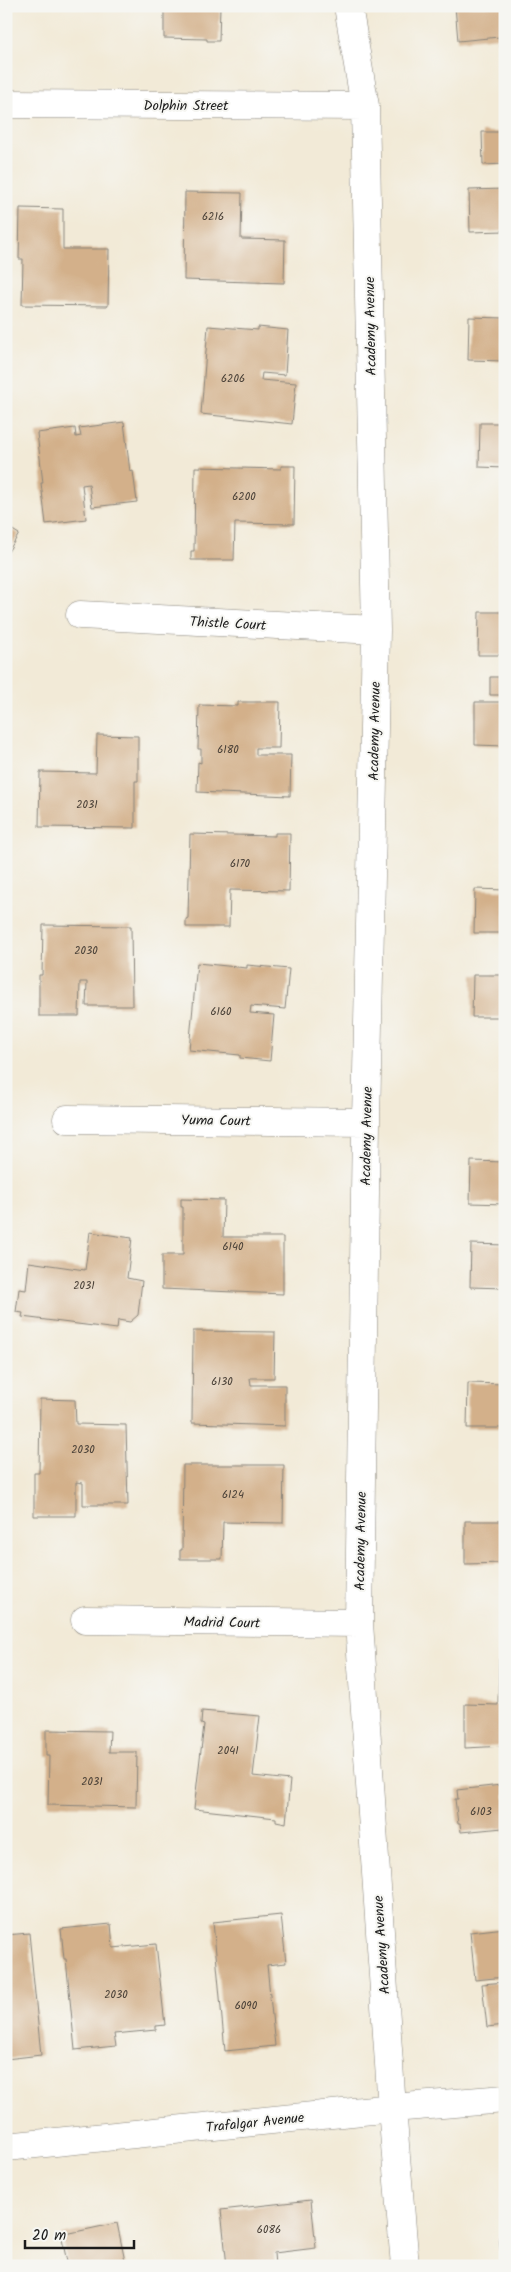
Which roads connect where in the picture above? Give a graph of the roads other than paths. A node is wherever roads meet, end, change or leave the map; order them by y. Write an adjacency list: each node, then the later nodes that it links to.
1 (348, 6): 3 (street, Academy Avenue)
2 (6, 104): 3 (street, Dolphin Street)
3 (365, 106): 5 (street, Academy Avenue)
4 (80, 615): 5 (street, Thistle Court)
5 (376, 630): 7 (street, Academy Avenue)
6 (67, 1119): 7 (street, Yuma Court)
7 (366, 1122): 9 (street, Academy Avenue)
8 (85, 1620): 9 (street, Madrid Court)
9 (359, 1623): 11 (street, Academy Avenue)
10 (505, 2099): 11 (street, Trafalgar Avenue)
11 (392, 2108): 12 (street, Trafalgar Avenue); 13 (street, Academy Avenue)
12 (6, 2148)
13 (405, 2266)

